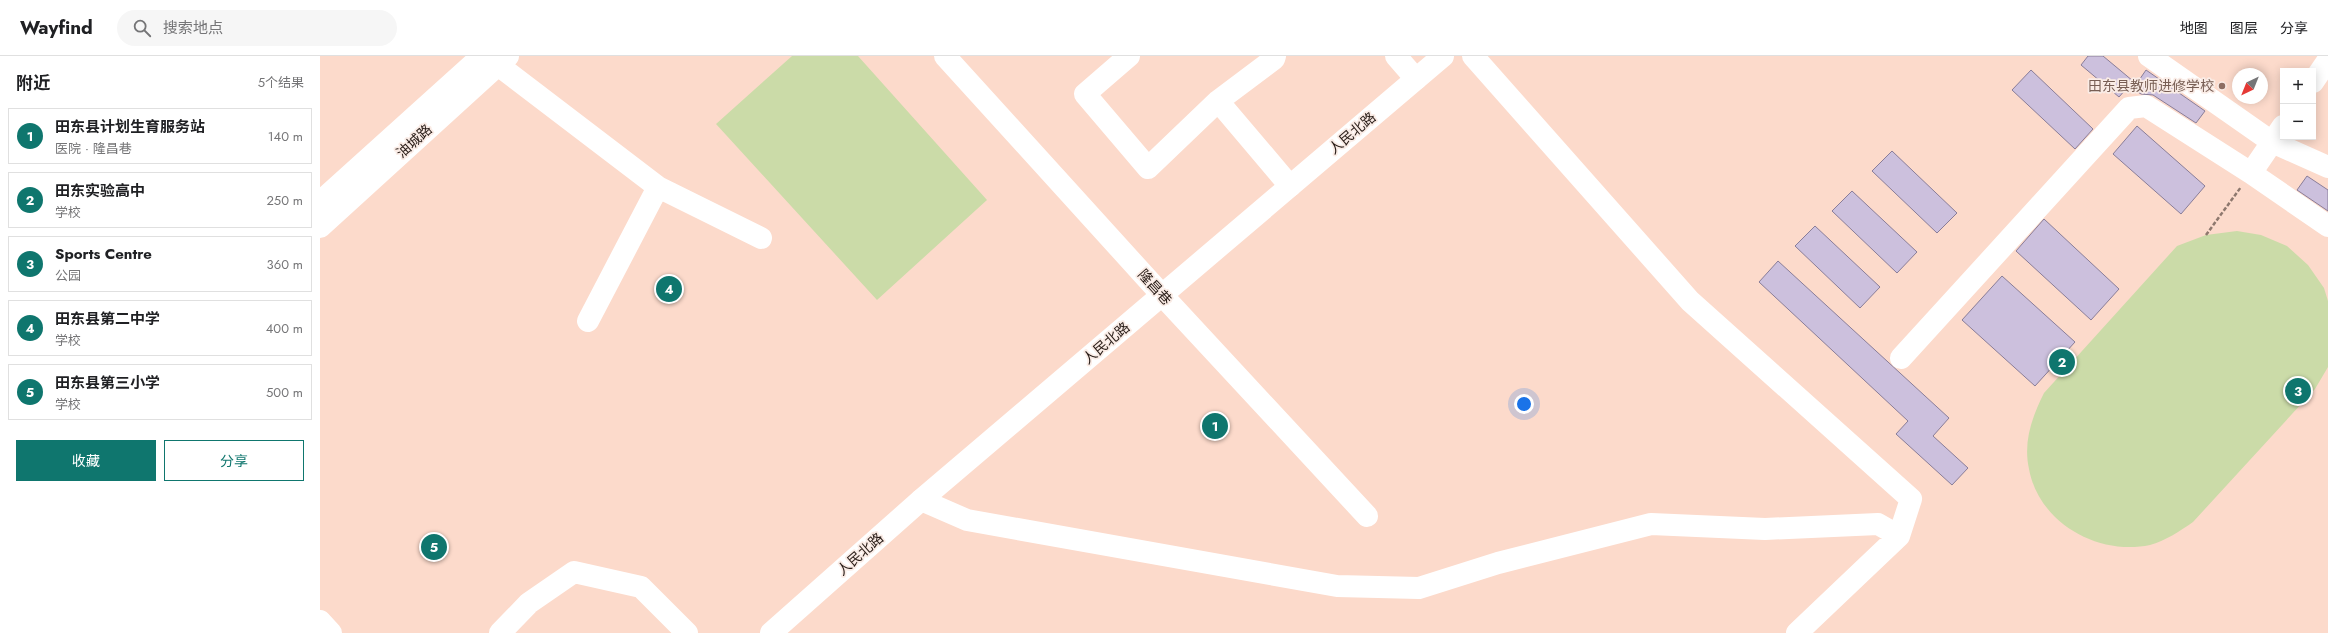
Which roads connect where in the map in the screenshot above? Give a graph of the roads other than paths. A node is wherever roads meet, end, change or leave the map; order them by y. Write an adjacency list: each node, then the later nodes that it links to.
1 (945, 56): 22 (street, 隆昌巷)
2 (1129, 56): 12 (street)
3 (1275, 56): 12 (street)
4 (1396, 56): 11 (street)
5 (1442, 56): 11 (street, 人民北路)
6 (1473, 56): 27 (street)
7 (2149, 56): 13 (street)
8 (496, 59): 17 (street); 18 (street, 油城路); 20 (street, 油城路)
9 (2328, 60): 10 (street)
10 (2316, 78)
11 (1416, 79): 16 (street, 人民北路)
12 (1218, 101): 16 (street)
13 (2278, 134): 14 (street); 15 (street)
14 (2328, 167)
15 (2251, 173): 19 (street); 24 (street)
16 (1290, 186): 22 (street, 人民北路)
17 (658, 187): 21 (street); 23 (street)
18 (320, 202)
19 (2328, 226)
20 (320, 227)
21 (761, 238)
22 (1162, 295): 25 (street, 人民北路); 26 (street, 隆昌巷)
23 (588, 321)
24 (1901, 358)
25 (921, 500): 27 (street); 32 (street, 人民北路)
26 (1367, 516)
27 (1899, 536): 33 (street)
28 (320, 620): 29 (street)
29 (331, 633)
30 (500, 633): 31 (street)
31 (687, 633)
32 (771, 633)
33 (1797, 633)

